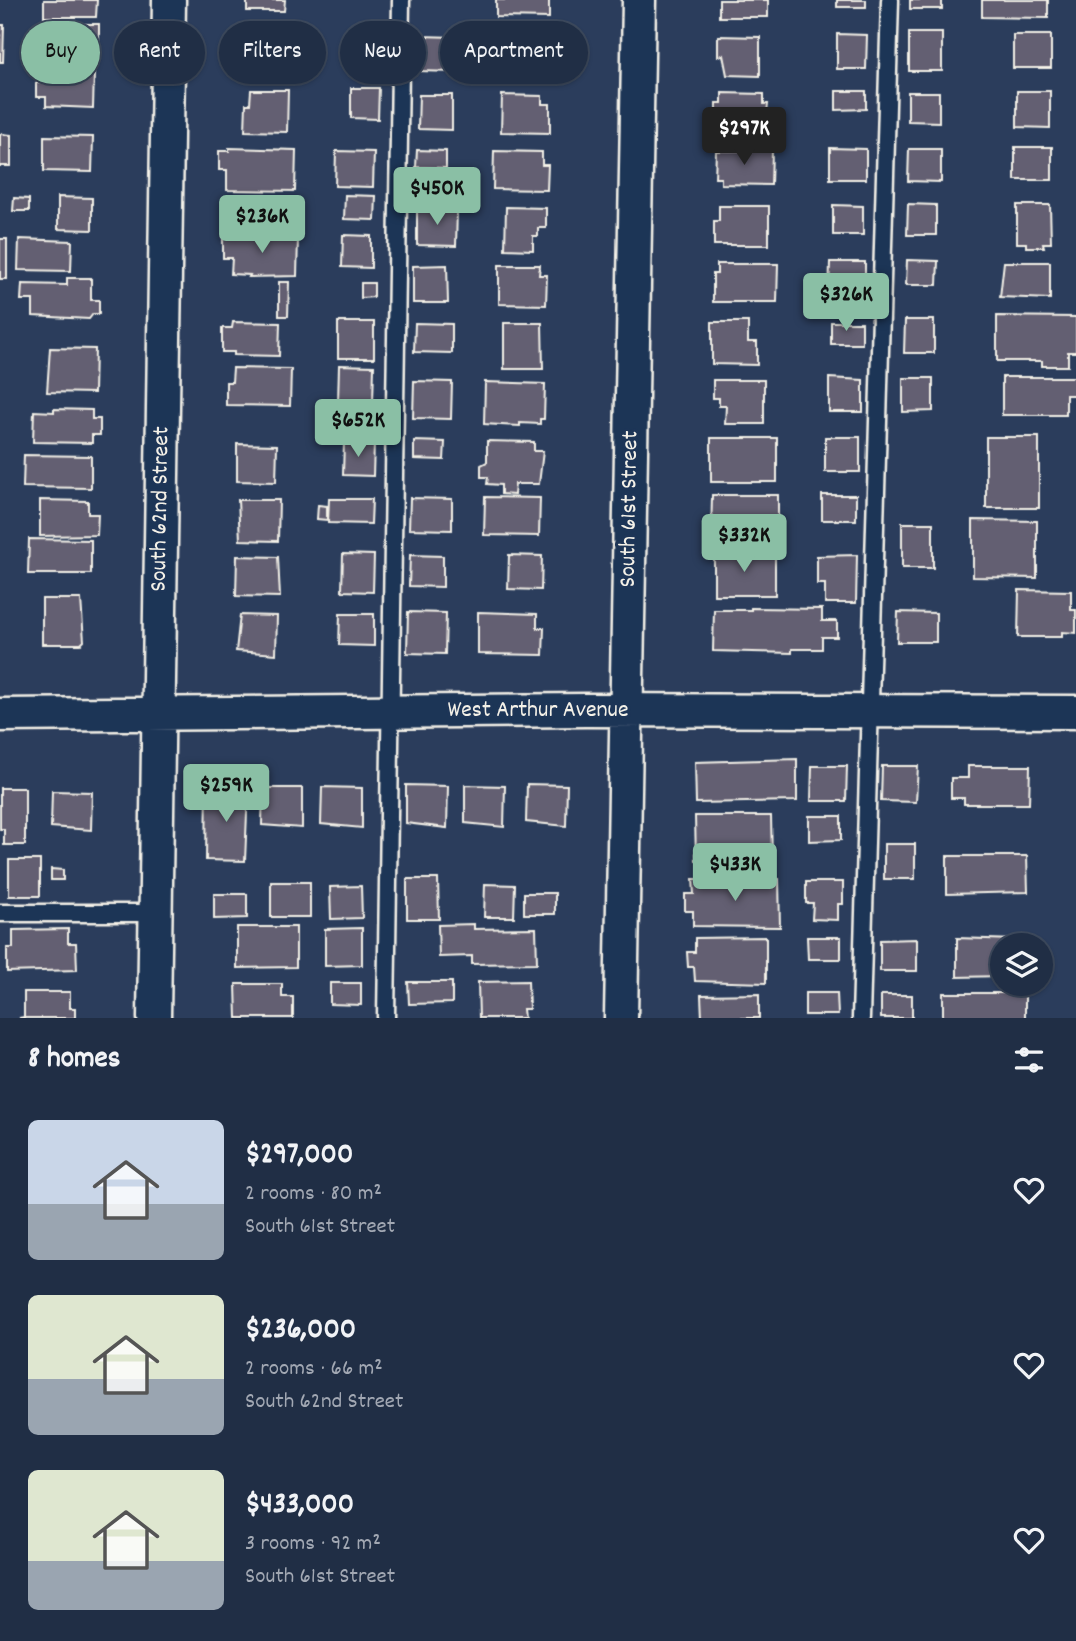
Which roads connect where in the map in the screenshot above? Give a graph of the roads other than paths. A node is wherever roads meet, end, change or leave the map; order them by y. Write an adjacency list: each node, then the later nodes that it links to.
1 (169, 0): 6 (street, South 62nd Street)
2 (401, 0): 7 (lane)
3 (639, 0): 5 (street, South 61st Street)
4 (890, 0): 8 (lane)
5 (627, 710): 7 (street, West Arthur Avenue); 8 (street, West Arthur Avenue); 15 (street, South 61st Street)
6 (157, 712): 7 (street, West Arthur Avenue); 10 (street, West Arthur Avenue); 12 (street, South 62nd Street)
7 (388, 712): 14 (lane)
8 (869, 712): 9 (street, West Arthur Avenue); 16 (lane)
9 (1076, 712)
10 (0, 715)
11 (0, 913): 12 (lane)
12 (155, 913): 13 (street, South 62nd Street)
13 (155, 1018)
14 (386, 1018)
15 (621, 1018)
16 (861, 1018)

